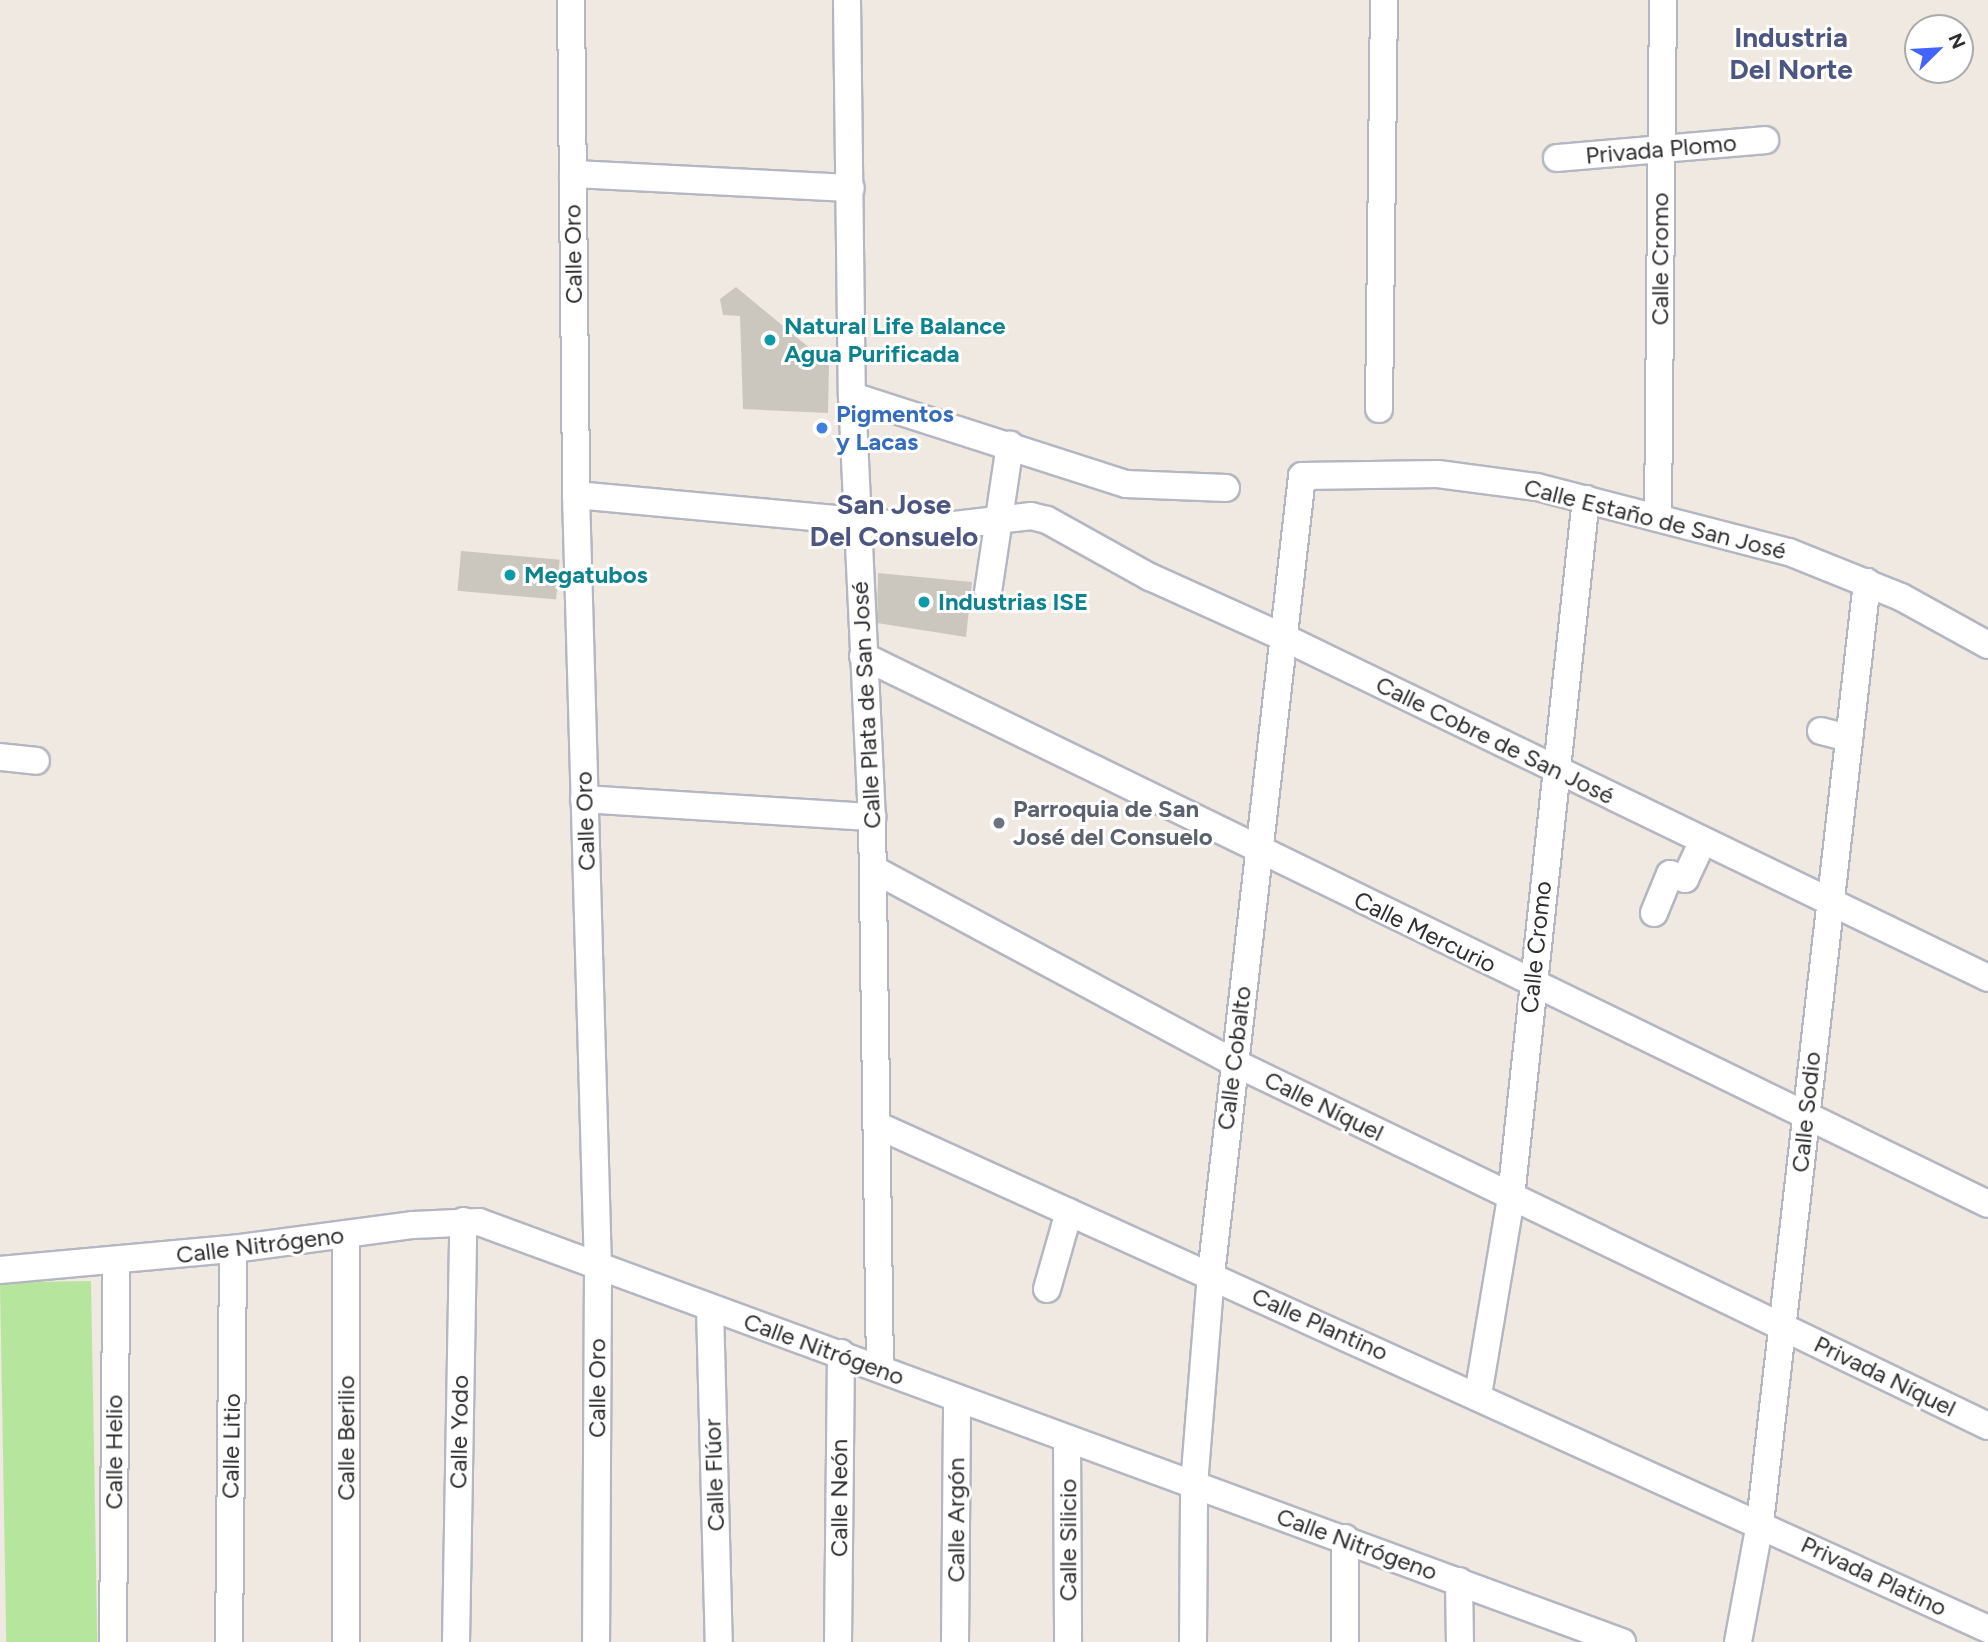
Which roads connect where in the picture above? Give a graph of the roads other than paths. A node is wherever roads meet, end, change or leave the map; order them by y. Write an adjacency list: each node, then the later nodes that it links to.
1 (571, 0): 8 (street, Calle Oro)
2 (847, 0): 9 (street, Calle Plata de San José)
3 (1384, 0): 11 (street)
4 (1662, 0): 6 (street, Calle Cromo)
5 (1765, 141): 6 (street, Privada Plomo)
6 (1661, 147): 7 (street, Privada Plomo); 17 (street, Calle Cromo)
7 (1557, 158)
8 (573, 174): 9 (street); 15 (street, Calle Oro)
9 (851, 188): 10 (street, Calle Plata de San José)
10 (852, 396): 12 (street); 19 (street, Calle Plata de San José)
11 (1379, 409)
12 (1010, 445): 14 (street); 18 (street)
13 (1302, 476): 16 (street, Calle Estaño de San José); 22 (street, Calle Cobalto)
14 (1226, 488)
15 (576, 495): 19 (street, Calle Cobre de San José); 30 (street, Calle Oro)
16 (1586, 499): 17 (street, Calle Estaño de San José); 29 (street, Calle Cromo)
17 (1658, 518): 20 (street, Calle Estaño de San José)
18 (1000, 521): 19 (street, Calle Cobre de San José); 21 (street); 22 (street, Calle Cobre de San José)
19 (858, 523): 24 (street, Calle Plata de San José)
20 (1867, 582): 23 (street, Calle Estaño de San José); 26 (street, Calle Sodio)
21 (988, 592)
22 (1283, 637): 29 (street, Calle Cobre de San José); 33 (street, Calle Cobalto)
23 (1988, 645)
24 (863, 656): 31 (street, Calle Plata de San José); 33 (street, Calle Mercurio)
25 (1821, 731): 26 (street)
26 (1849, 738): 35 (street, Calle Sodio)
27 (0, 757): 28 (street)
28 (36, 761)
29 (1556, 770): 32 (street, Calle Cobre de San José); 38 (street, Calle Cromo)
30 (584, 799): 31 (street); 50 (street, Calle Oro)
31 (872, 817): 34 (street, Calle Plata de San José)
32 (1703, 841): 35 (street, Calle Cobre de San José); 36 (street)
33 (1260, 850): 38 (street, Calle Mercurio); 39 (street, Calle Cobalto)
34 (873, 869): 39 (street, Calle Níquel); 41 (street, Calle Plata de San José)
35 (1830, 902): 37 (street, Calle Cobre de San José); 40 (street, Calle Sodio)
36 (1654, 913)
37 (1988, 978)
38 (1531, 984): 40 (street, Calle Mercurio); 42 (street, Calle Cromo)
39 (1233, 1062): 42 (street, Calle Níquel); 51 (street, Calle Cobalto)
40 (1805, 1118): 43 (street, Calle Mercurio); 54 (street, Calle Sodio)
41 (879, 1126): 44 (street, Calle Plantino); 56 (street, Calle Plata de San José)
42 (1511, 1197): 54 (street, Calle Níquel); 57 (street, Calle Cromo)
43 (1988, 1204)
44 (1069, 1212): 51 (street, Calle Plantino); 52 (street)
45 (463, 1221): 46 (street, Calle Nitrógeno); 50 (street, Calle Nitrógeno); 70 (street, Calle Yodo)
46 (346, 1234): 47 (street, Calle Nitrógeno); 69 (street, Calle Berilio)
47 (233, 1249): 48 (street, Calle Nitrógeno); 68 (street, Calle Litio)
48 (116, 1262): 49 (street, Calle Nitrógeno); 67 (street, Calle Helio)
49 (0, 1270)
50 (598, 1270): 53 (street, Calle Nitrógeno); 71 (street, Calle Oro)
51 (1211, 1275): 57 (street, Calle Plantino); 61 (street, Calle Cobalto)
52 (1047, 1289)
53 (709, 1308): 55 (street, Calle Nitrógeno); 72 (street, Calle Flúor)
54 (1783, 1327): 59 (street, Privada Níquel); 62 (street, Calle Sodio)
55 (841, 1353): 56 (street, Calle Nitrógeno); 73 (street, Calle Neón)
56 (880, 1368): 58 (street, Calle Nitrógeno)
57 (1478, 1395): 62 (street, Calle Plantino)
58 (957, 1398): 60 (street, Calle Nitrógeno); 74 (street, Calle Argón)
59 (1988, 1426)
60 (1067, 1439): 61 (street, Calle Nitrógeno); 75 (street, Calle Silicio)
61 (1194, 1485): 63 (street, Calle Nitrógeno); 76 (street, Calle Cobalto)
62 (1760, 1523): 65 (street, Privada Platino); 80 (street, Calle Sodio)
63 (1345, 1538): 64 (street, Calle Nitrógeno); 77 (street)
64 (1459, 1581): 66 (street, Calle Nitrógeno); 78 (street)
65 (1988, 1629)
66 (1581, 1635): 79 (street, Calle Nitrógeno)
67 (113, 1642)
68 (229, 1642)
69 (346, 1642)
70 (456, 1642)
71 (596, 1642)
72 (719, 1642)
73 (838, 1642)
74 (955, 1642)
75 (1068, 1642)
76 (1194, 1642)
77 (1345, 1642)
78 (1460, 1642)
79 (1622, 1642)
80 (1738, 1642)

